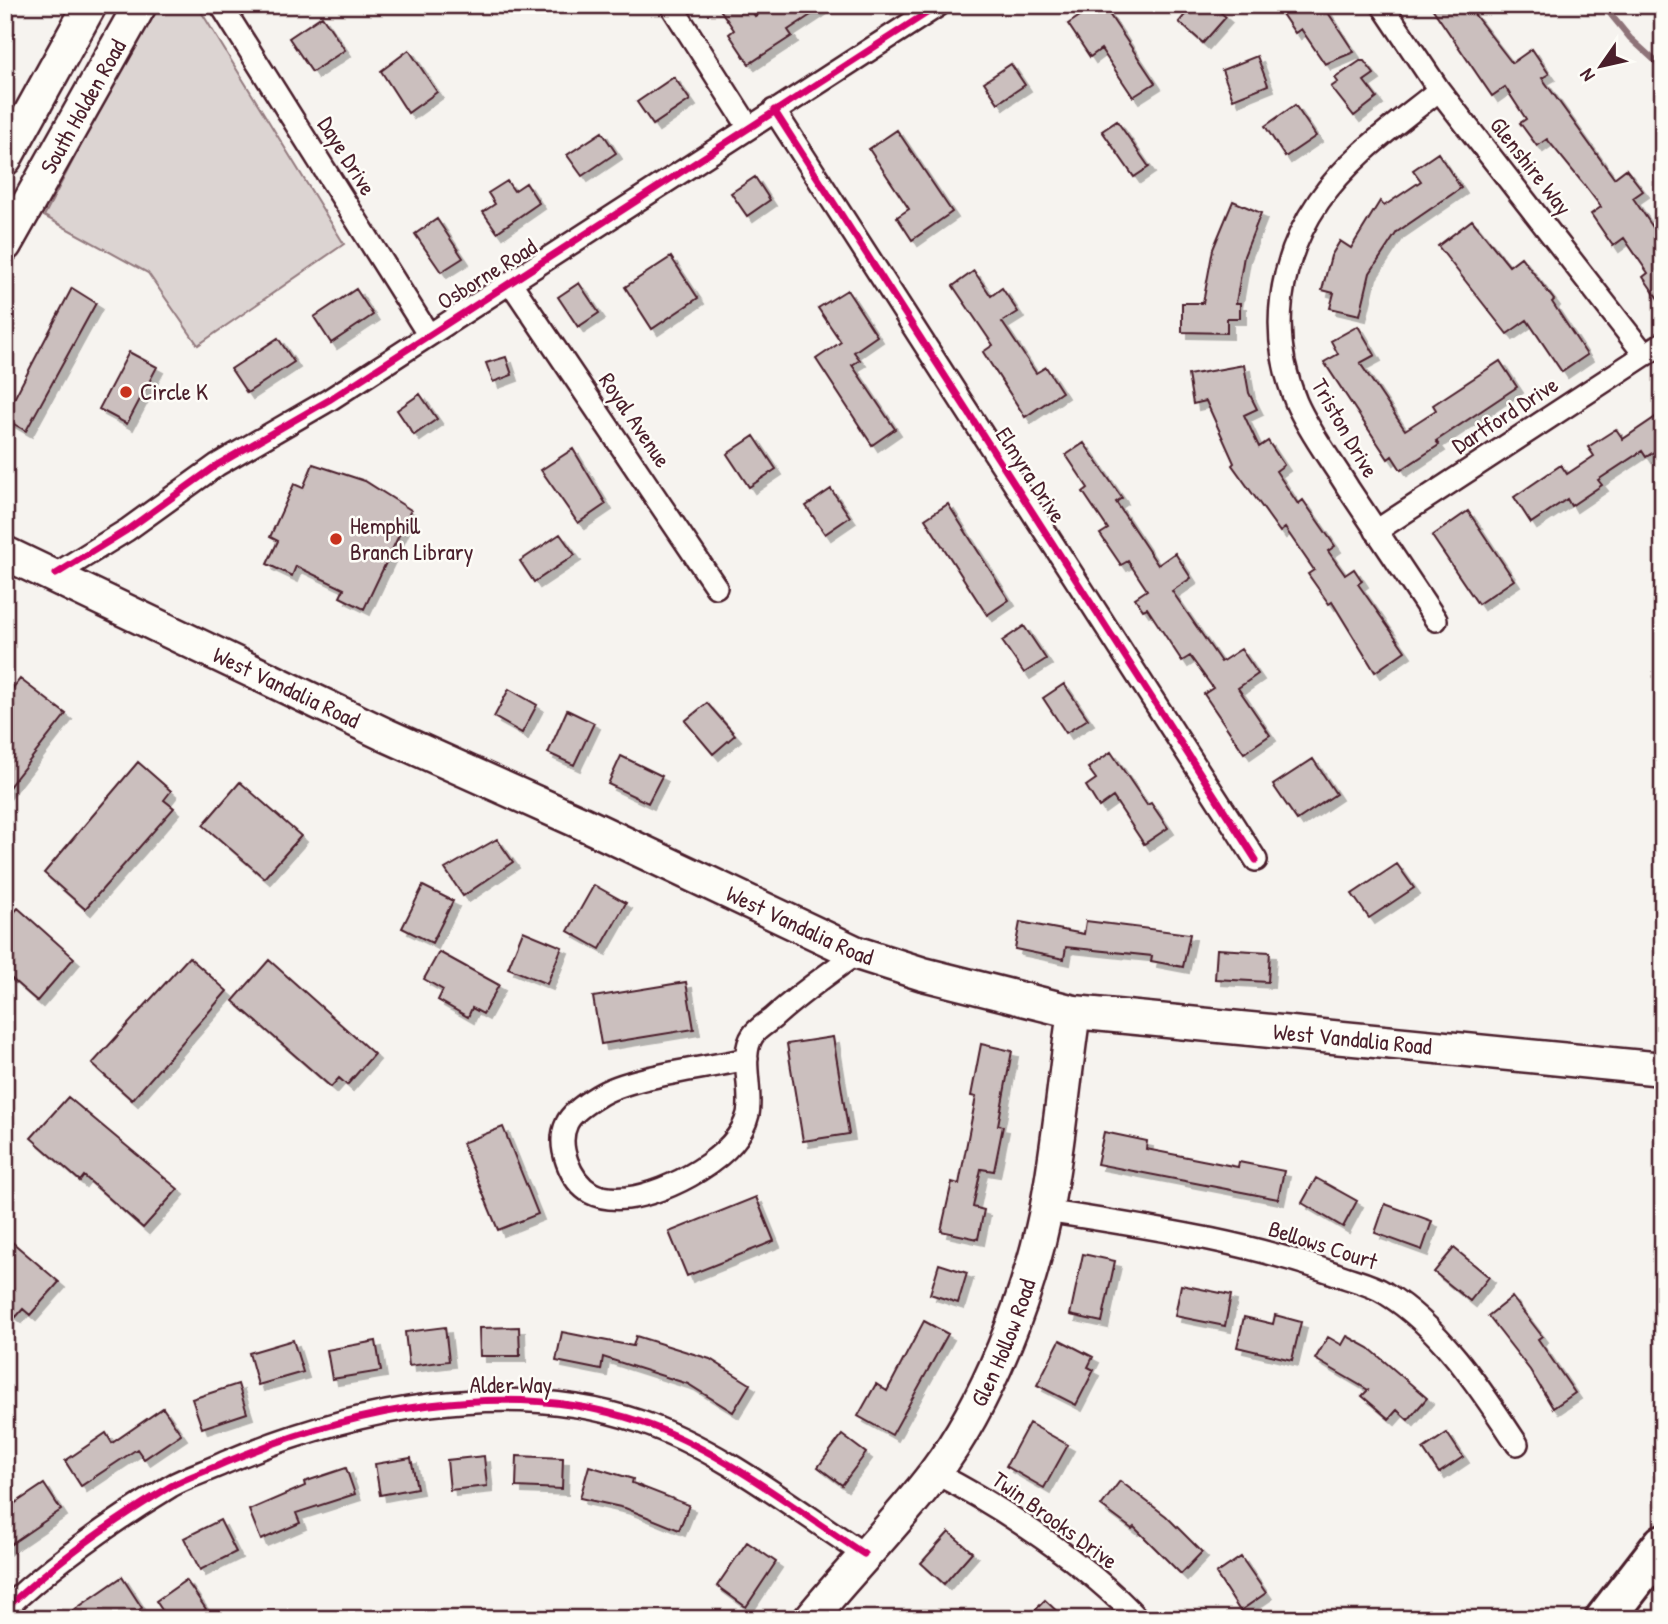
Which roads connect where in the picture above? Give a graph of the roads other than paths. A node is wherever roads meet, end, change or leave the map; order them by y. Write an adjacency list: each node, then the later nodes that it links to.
1 (90, 5): 10 (main road, South Holden Road)
2 (140, 5): 11 (main road, South Holden Road)
3 (221, 5): 13 (street, Daye Drive)
4 (671, 5): 9 (street)
5 (939, 5): 8 (street, Osborne Road)
6 (1382, 5): 7 (street, Glenshire Way)
7 (1439, 90): 14 (street, Glenshire Way); 15 (street, Triston Drive)
8 (774, 110): 9 (street, Osborne Road); 20 (street, Elmyra Drive)
9 (748, 126): 12 (street, Osborne Road)
10 (5, 159)
11 (5, 245)
12 (511, 283): 13 (street, Osborne Road); 18 (street, Royal Avenue)
13 (428, 334): 17 (street, Osborne Road)
14 (1654, 349): 15 (street, Dartford Drive)
15 (1377, 531): 19 (street, Triston Drive)
16 (5, 553): 17 (main road, West Vandalia Road)
17 (55, 574): 21 (main road, West Vandalia Road)
18 (716, 587)
19 (1436, 620)
20 (1256, 860)
21 (856, 953): 22 (main road, West Vandalia Road); 23 (street)
22 (1074, 1012): 24 (main road, West Vandalia Road); 25 (main road, Glen Hollow Road)
23 (747, 1059): 23 (street)
24 (1663, 1069)
25 (1045, 1211): 26 (street, Bellows Court); 27 (main road, Glen Hollow Road)
26 (1517, 1444)
27 (935, 1473): 29 (main road, Glen Hollow Road); 32 (street, Twin Brooks Drive)
28 (1663, 1544): 33 (highway)
29 (864, 1554): 30 (street, Alder Way); 31 (main road, Glen Hollow Road)
30 (5, 1609)
31 (810, 1619)
32 (1138, 1619)
33 (1605, 1619)

